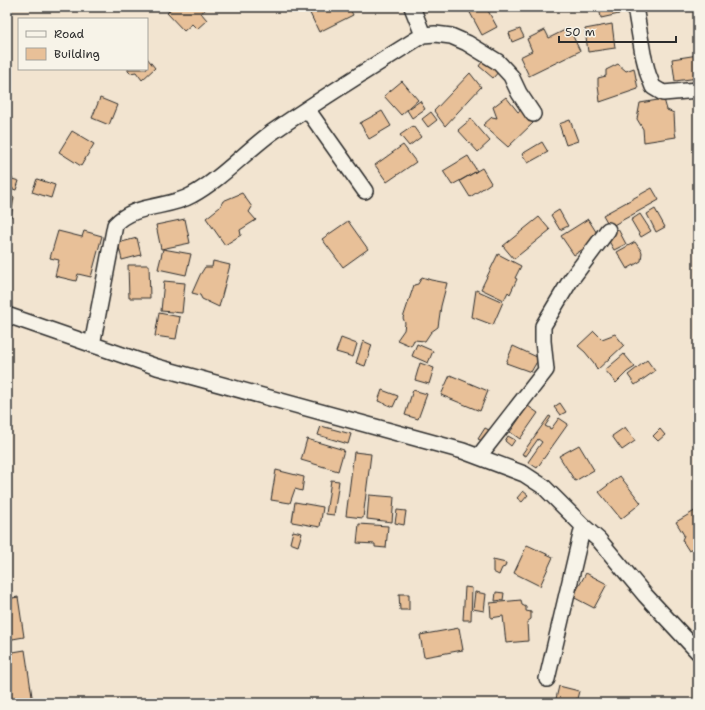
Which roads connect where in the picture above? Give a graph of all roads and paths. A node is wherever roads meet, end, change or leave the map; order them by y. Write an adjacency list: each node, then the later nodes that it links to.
1 (412, 7): 3 (street)
2 (635, 7): 4 (street)
3 (423, 35): 5 (street); 6 (street)
4 (698, 90)
5 (307, 110): 7 (street); 10 (street)
6 (533, 114)
7 (365, 191)
8 (608, 230): 11 (street)
9 (7, 315): 10 (street)
10 (92, 345): 11 (street)
11 (479, 456): 12 (street)
12 (583, 526): 13 (street); 14 (street)
13 (698, 652)
14 (547, 679)

